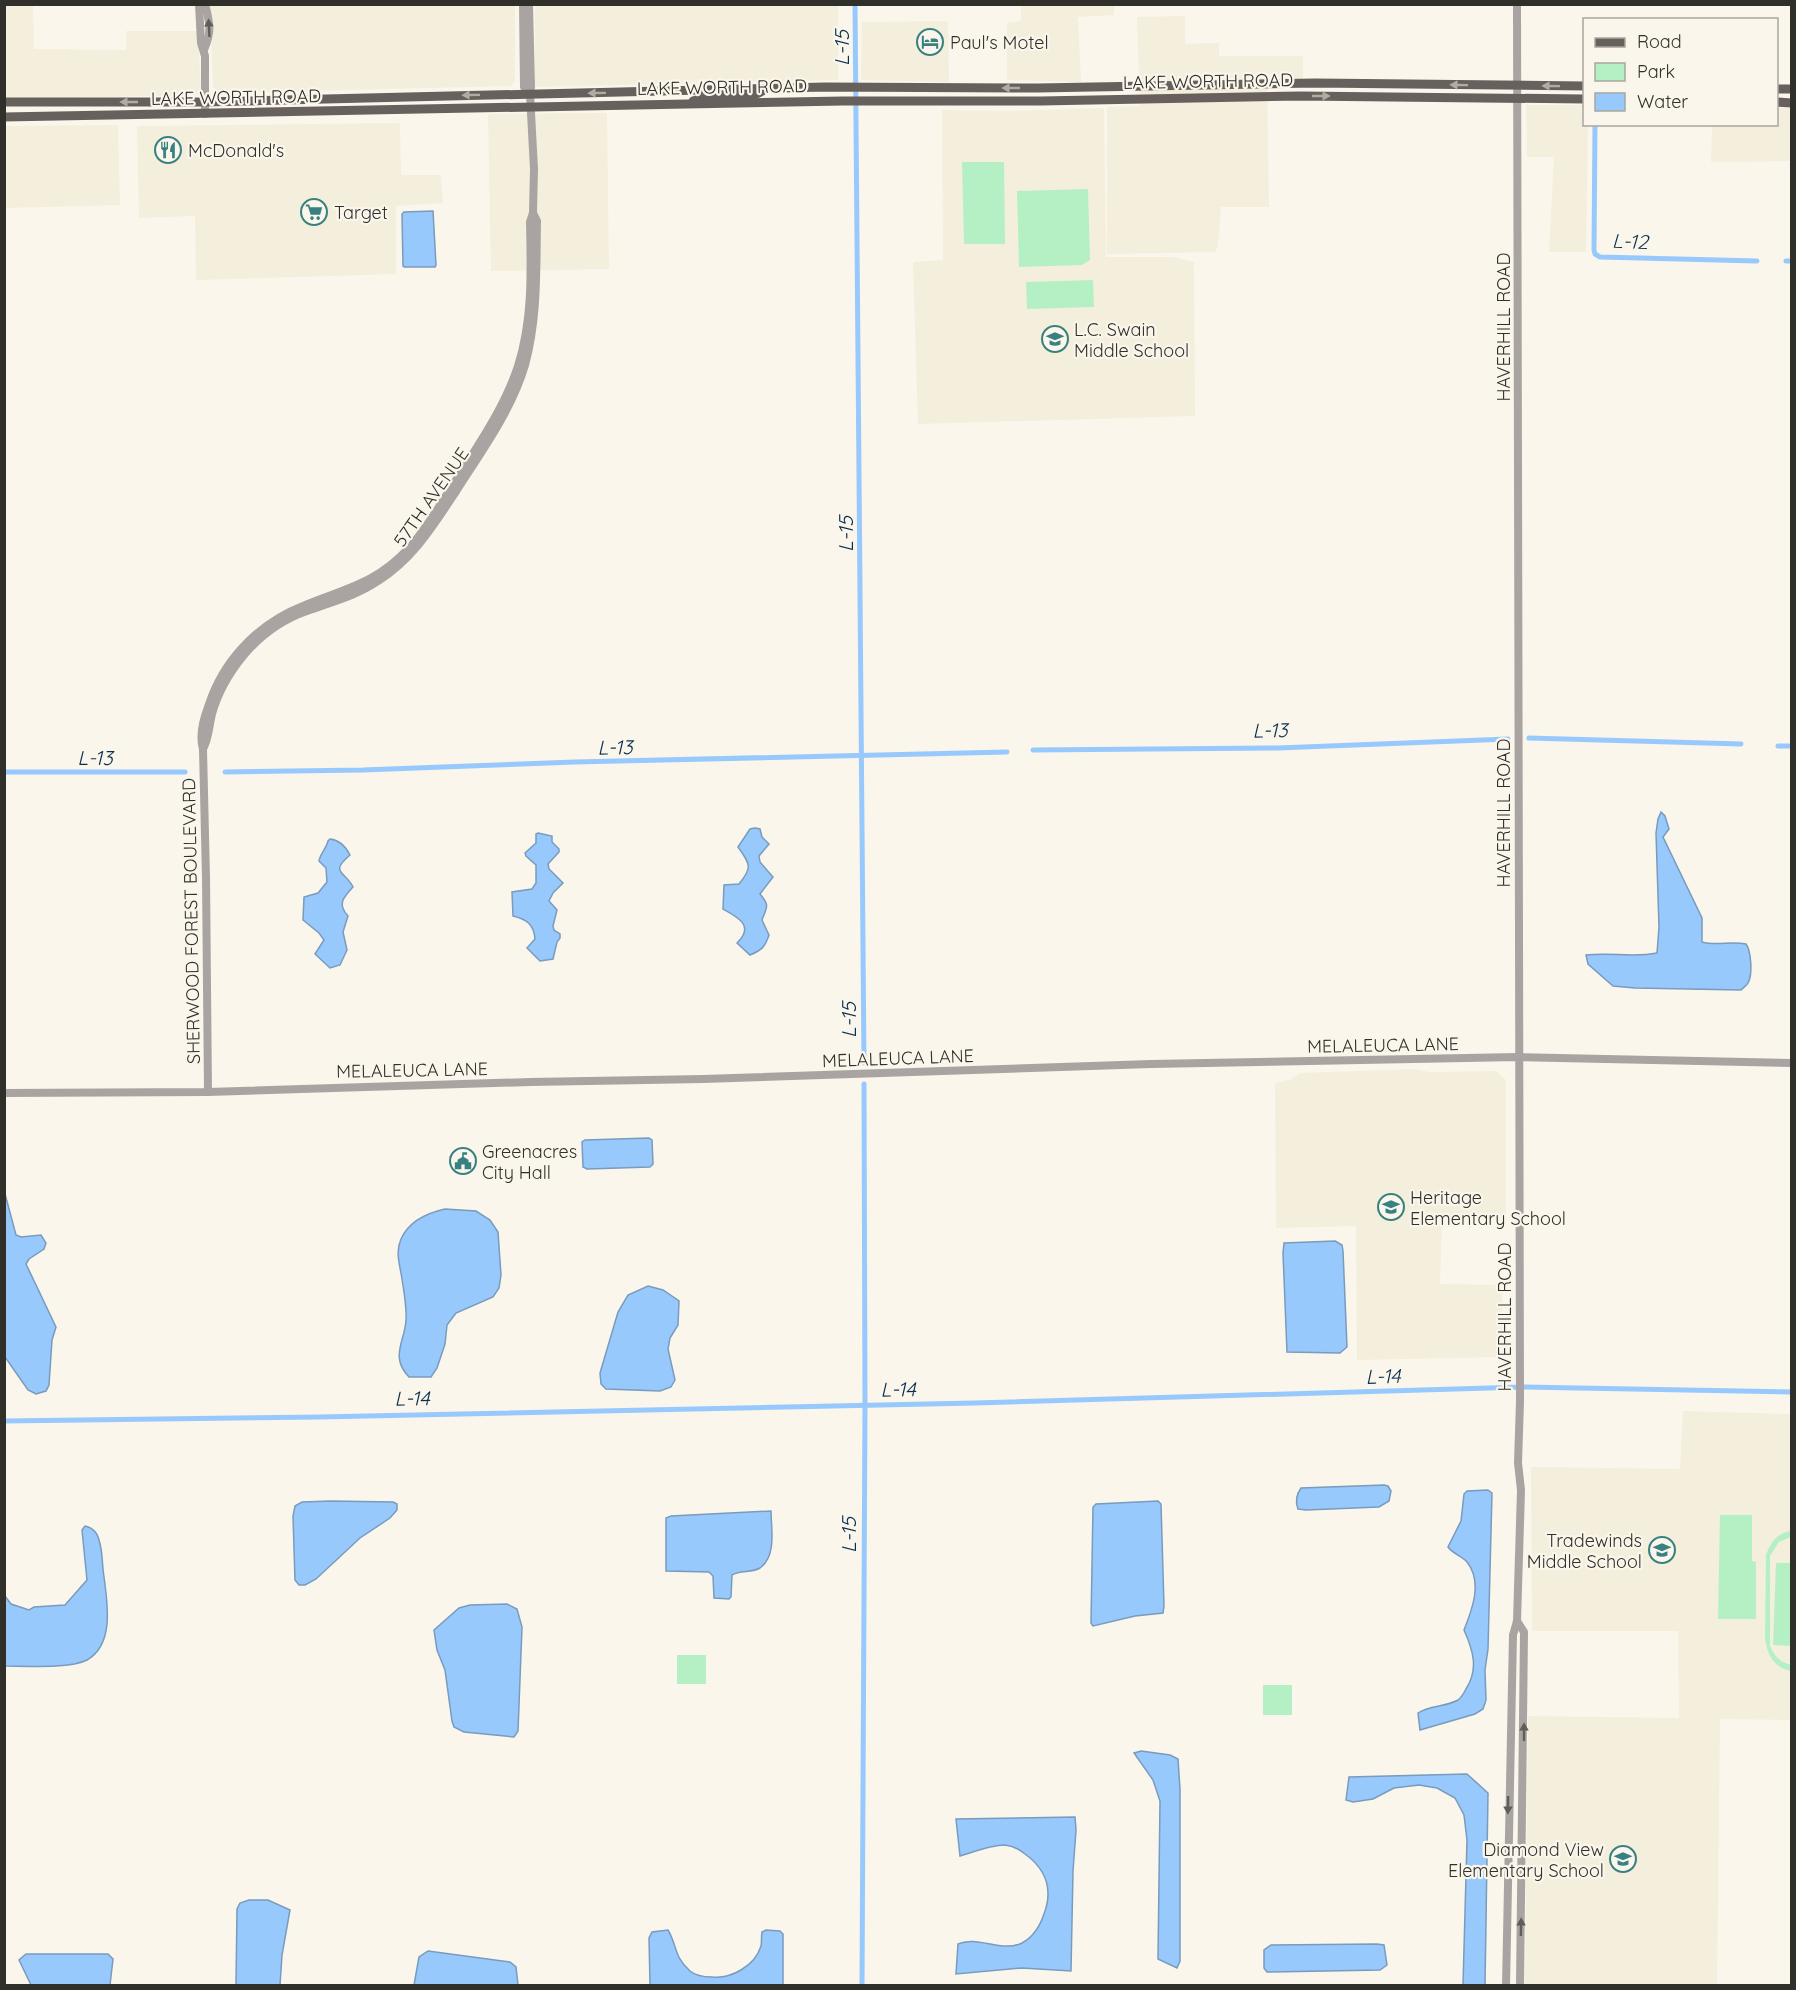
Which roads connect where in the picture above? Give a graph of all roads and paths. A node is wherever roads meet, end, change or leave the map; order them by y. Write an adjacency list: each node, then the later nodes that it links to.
1 (199, 4): 6 (street)
2 (205, 4): 6 (street, one-way to 2)
3 (523, 4): 14 (street, 57TH AVENUE)
4 (529, 4): 14 (street, 57TH AVENUE)
5 (1517, 4): 8 (street, HAVERHILL ROAD)
6 (204, 50): 23 (street)
7 (1395, 83): 8 (main road, LAKE WORTH ROAD, one-way to 7); 11 (main road, LAKE WORTH ROAD); 16 (main road)
8 (1517, 86): 9 (main road, LAKE WORTH ROAD, one-way to 8); 18 (street, HAVERHILL ROAD)
9 (1583, 86)
10 (825, 87): 12 (main road, LAKE WORTH ROAD); 13 (main road, LAKE WORTH ROAD); 25 (main road)
11 (1095, 87): 13 (main road, LAKE WORTH ROAD, one-way to 13); 21 (main road)
12 (765, 88): 14 (main road, LAKE WORTH ROAD, one-way to 14); 24 (main road)
13 (969, 88): 20 (main road)
14 (530, 94): 15 (main road, LAKE WORTH ROAD, one-way to 15); 26 (street, 57TH AVENUE)
15 (428, 96): 17 (main road, LAKE WORTH ROAD); 27 (main road)
16 (1367, 97): 18 (main road, LAKE WORTH ROAD); 21 (main road, LAKE WORTH ROAD, one-way to 16)
17 (367, 98): 23 (main road, LAKE WORTH ROAD); 28 (main road)
18 (1517, 98): 19 (main road, LAKE WORTH ROAD); 32 (street, HAVERHILL ROAD)
19 (1583, 99)
20 (904, 101): 21 (main road, LAKE WORTH ROAD); 25 (main road, LAKE WORTH ROAD)
21 (1028, 101)
22 (4, 102): 23 (main road, LAKE WORTH ROAD, one-way to 22)
23 (204, 102): 29 (street)
24 (685, 104): 25 (main road, LAKE WORTH ROAD); 26 (main road, LAKE WORTH ROAD)
25 (765, 104)
26 (531, 107): 27 (main road, LAKE WORTH ROAD); 31 (street, 57TH AVENUE)
27 (366, 110): 28 (main road, LAKE WORTH ROAD)
28 (294, 112): 29 (main road, LAKE WORTH ROAD)
29 (205, 114): 30 (main road, LAKE WORTH ROAD)
30 (4, 117)
31 (203, 749): 34 (street, SHERWOOD FOREST BOULEVARD)
32 (1518, 1057): 33 (street, MELALEUCA LANE); 34 (street, MELALEUCA LANE); 36 (street, HAVERHILL ROAD)
33 (1791, 1063)
34 (208, 1092): 35 (street, MELALEUCA LANE)
35 (4, 1094)
36 (1517, 1621): 37 (street, HAVERHILL ROAD, one-way to 37); 38 (street, HAVERHILL ROAD, one-way to 36)
37 (1506, 1986)
38 (1521, 1986)

